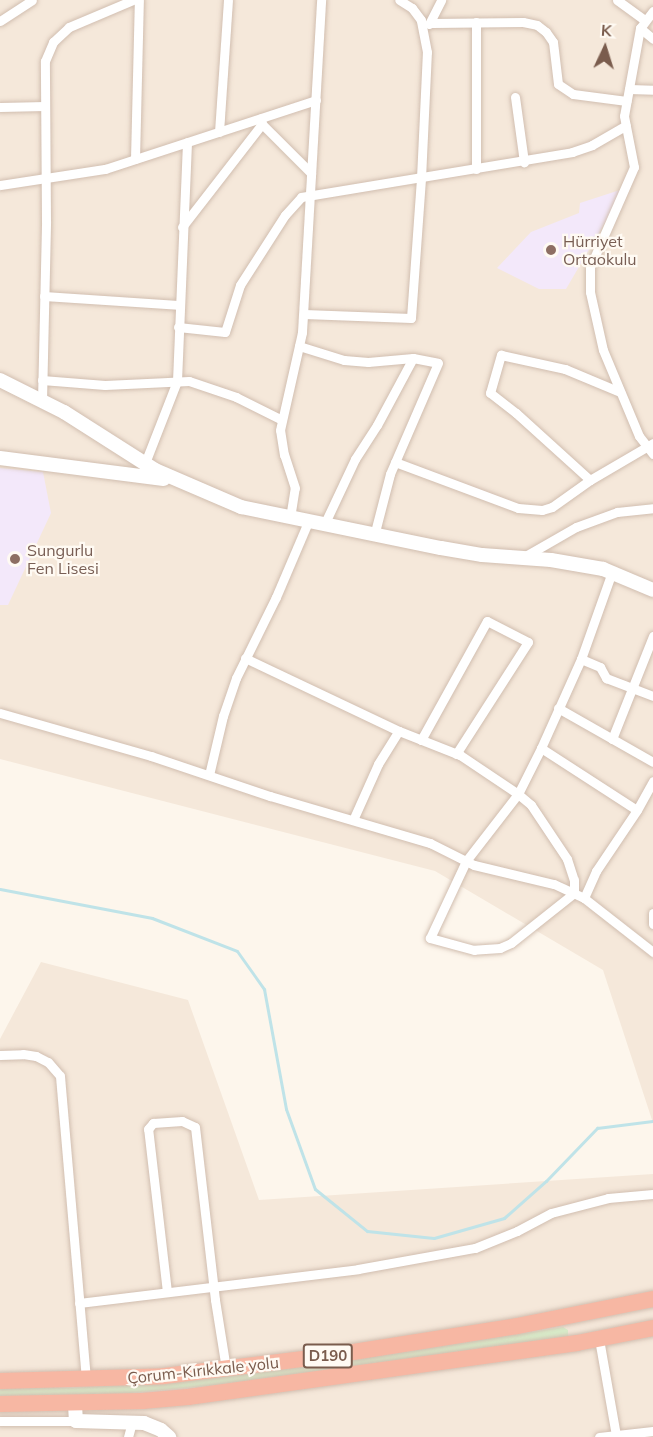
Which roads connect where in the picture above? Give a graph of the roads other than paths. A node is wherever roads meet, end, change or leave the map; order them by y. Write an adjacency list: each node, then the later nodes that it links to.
1 (32, 0): 10 (street)
2 (133, 0): 20 (street)
3 (139, 0): 26 (street)
4 (228, 0): 24 (street)
5 (321, 0): 18 (street)
6 (399, 0): 13 (street)
7 (441, 0): 13 (street)
8 (618, 0): 12 (street)
9 (653, 11): 12 (street)
10 (0, 21)
11 (476, 22): 13 (street); 19 (street); 28 (street)
12 (643, 24): 14 (street); 15 (street)
13 (428, 25): 30 (street)
14 (653, 39)
15 (629, 89): 16 (street); 19 (street)
16 (653, 90)
17 (515, 97): 27 (street)
18 (316, 100): 22 (street); 29 (street)
19 (627, 101): 23 (street)
20 (45, 106): 21 (street); 31 (street)
21 (0, 107)
22 (261, 121): 24 (street); 29 (street); 34 (street)
23 (626, 125): 27 (street); 46 (street)
24 (219, 132): 25 (street)
25 (187, 142): 26 (street); 34 (street)
26 (135, 159): 31 (street)
27 (524, 162): 28 (street)
28 (476, 169): 30 (street)
29 (311, 173): 33 (street)
30 (421, 178): 33 (street); 37 (street)
31 (45, 180): 32 (street); 35 (street)
32 (0, 185)
33 (310, 195): 37 (street); 38 (street)
34 (182, 227): 36 (street)
35 (44, 296): 36 (street); 42 (street)
36 (178, 305): 38 (street)
37 (304, 314): 39 (street)
38 (178, 327): 43 (street)
39 (299, 346): 40 (street); 48 (street)
40 (412, 358): 52 (street); 59 (street)
41 (0, 380): 45 (main road)
42 (42, 380): 43 (street); 47 (street)
43 (177, 381): 48 (street); 53 (street)
44 (0, 388): 45 (street)
45 (18, 390): 47 (main road)
46 (621, 392): 49 (street); 54 (street)
47 (42, 401): 53 (main road)
48 (282, 420): 57 (street)
49 (650, 444): 50 (street); 54 (street)
50 (653, 454)
51 (0, 458): 55 (main road)
52 (395, 462): 54 (street); 60 (street)
53 (145, 464): 55 (main road)
54 (590, 480)
55 (184, 482): 57 (main road)
56 (653, 508): 61 (street)
57 (290, 518): 58 (main road)
58 (308, 522): 59 (main road); 65 (street)
59 (324, 525): 60 (main road)
60 (374, 536): 61 (main road)
61 (522, 558): 62 (main road)
62 (612, 572): 63 (main road); 66 (street)
63 (653, 590)
64 (653, 636): 67 (street)
65 (245, 658): 71 (street); 78 (street)
66 (581, 659): 67 (street); 69 (street)
67 (633, 688): 68 (street); 72 (street)
68 (653, 696)
69 (558, 708): 72 (street); 74 (street)
70 (0, 713): 78 (street)
71 (399, 730): 73 (street); 82 (street)
72 (612, 739): 77 (street)
73 (421, 740): 76 (street); 76 (street)
74 (541, 748): 80 (street); 81 (street)
75 (653, 748): 77 (street)
76 (456, 754): 80 (street)
77 (651, 760)
78 (209, 775): 82 (street)
79 (653, 781): 81 (street)
80 (518, 794): 83 (street); 84 (street)
81 (637, 810): 85 (street)
82 (353, 820): 83 (street)
83 (466, 861): 84 (street); 84 (street)
84 (574, 893): 85 (street)
85 (584, 898): 88 (street)
86 (653, 913): 87 (street)
87 (653, 924)
88 (652, 950)
89 (0, 1055): 94 (street)
90 (653, 1194): 91 (street)
91 (214, 1287): 92 (street); 92 (street); 97 (street)
92 (167, 1292): 94 (street)
93 (653, 1299): 97 (highway, Çorum-Kırıkkale yolu / D190)
94 (79, 1302): 98 (street)
95 (653, 1328): 96 (highway, Çorum-Kırıkkale yolu / D190)
96 (598, 1340): 101 (highway, Çorum-Kırıkkale yolu / D190); 106 (street)
97 (226, 1369): 98 (highway, Çorum-Kırıkkale yolu / D190)
98 (86, 1380): 99 (highway, Çorum-Kırıkkale yolu / D190)
99 (0, 1381)
100 (0, 1404): 101 (highway, Çorum-Kırıkkale yolu / D190)
101 (75, 1404): 103 (main road)
102 (0, 1421): 103 (street)
103 (76, 1421): 104 (main road)
104 (132, 1422): 107 (street); 108 (main road)
105 (653, 1431): 106 (street)
106 (616, 1435): 109 (street)
107 (128, 1437)
108 (169, 1437)
109 (599, 1437)

